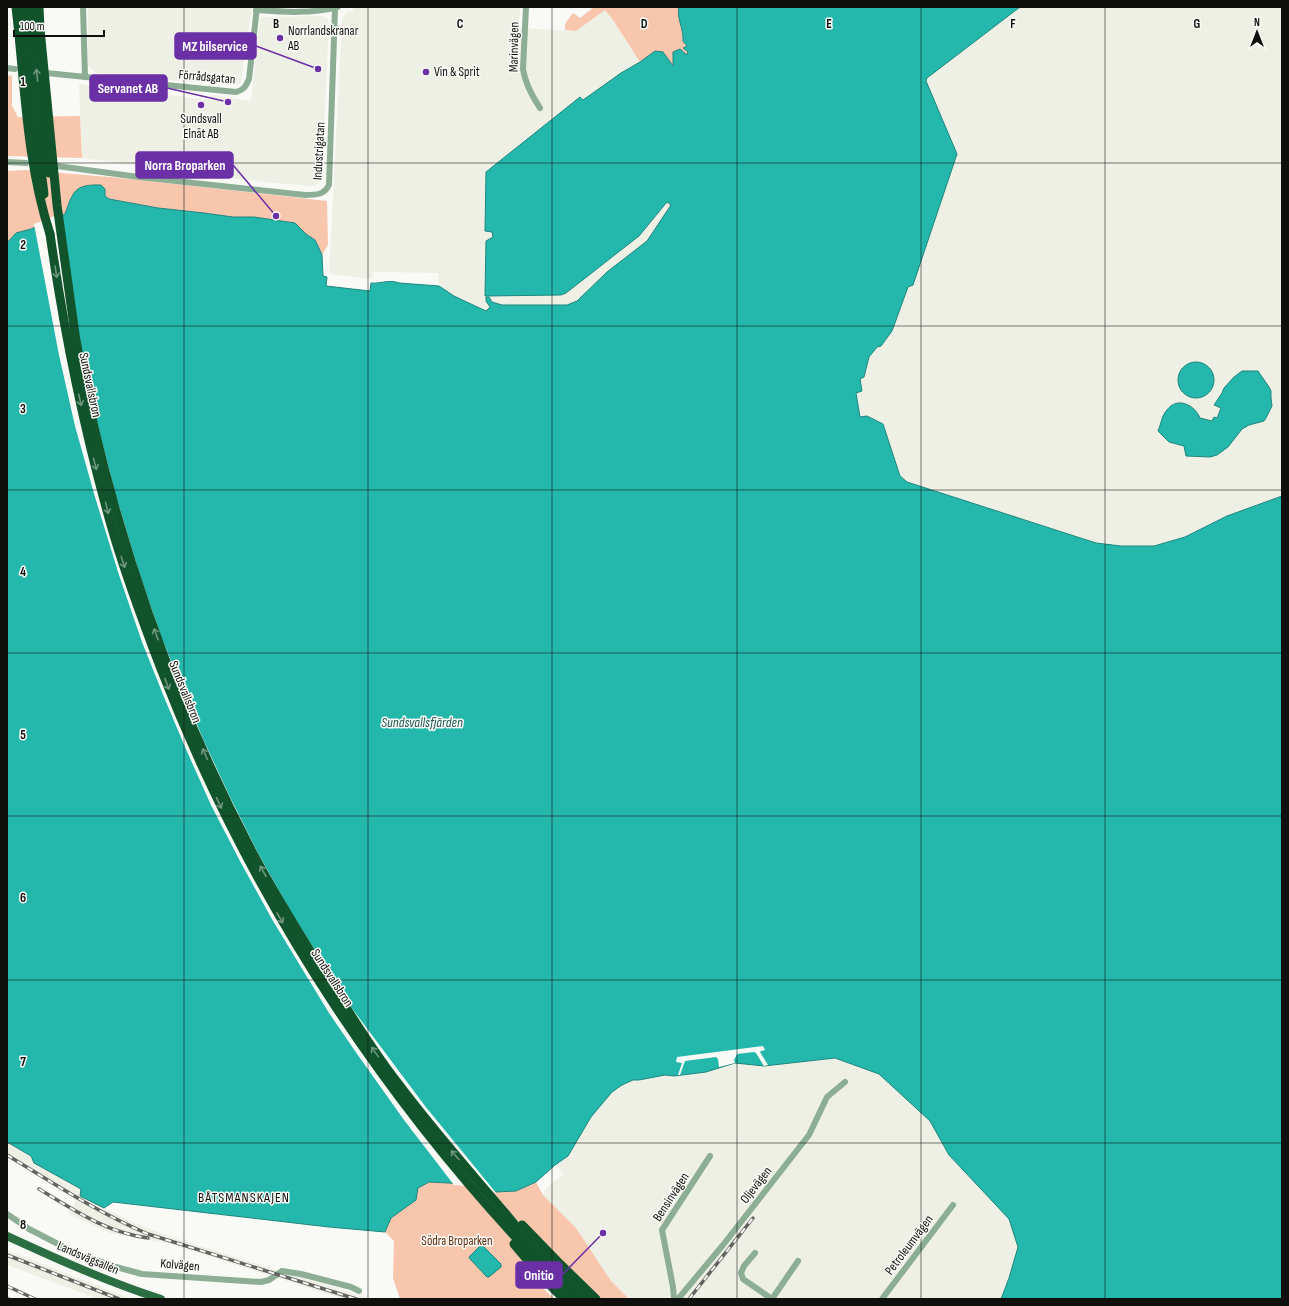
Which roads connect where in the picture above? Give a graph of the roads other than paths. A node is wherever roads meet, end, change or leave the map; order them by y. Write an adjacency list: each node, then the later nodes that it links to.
1 (16, 7): 17 (highway, bridge)
2 (23, 7): 17 (highway, Sundsvallsbron, bridge)
3 (31, 7): 18 (highway, Sundsvallsbron, one-way to 3, bridge)
4 (39, 7): 18 (highway, bridge)
5 (83, 7): 12 (street)
6 (337, 7): 8 (street); 16 (street, Industrigatan)
7 (526, 7): 13 (street, Marinvägen)
8 (257, 8): 12 (street, Förrådsgatan)
9 (7, 68): 10 (street)
10 (15, 69)
11 (46, 73): 12 (street, Förrådsgatan)
12 (85, 77)
13 (540, 108)
14 (7, 162): 15 (street)
15 (24, 162)
16 (57, 166)
17 (50, 234): 23 (highway, Sundsvallsbron, one-way to 23)
18 (77, 348): 21 (highway, Sundsvallsbron, one-way to 18)
19 (845, 1082): 35 (street, Oljevägen)
20 (710, 1156): 34 (street, Bensinvägen)
21 (480, 1184): 32 (highway); 33 (highway)
22 (952, 1205): 37 (street, Petroleumvägen)
23 (487, 1206): 30 (highway); 31 (highway)
24 (7, 1214): 28 (street, Kolvägen)
25 (7, 1236): 29 (main road, Landsvägsallén)
26 (755, 1253): 36 (street)
27 (798, 1261): 36 (street)
28 (359, 1291)
29 (161, 1299)
30 (564, 1299)
31 (575, 1299)
32 (586, 1299)
33 (596, 1299)
34 (674, 1299)
35 (678, 1299)
36 (772, 1299)
37 (882, 1299)

